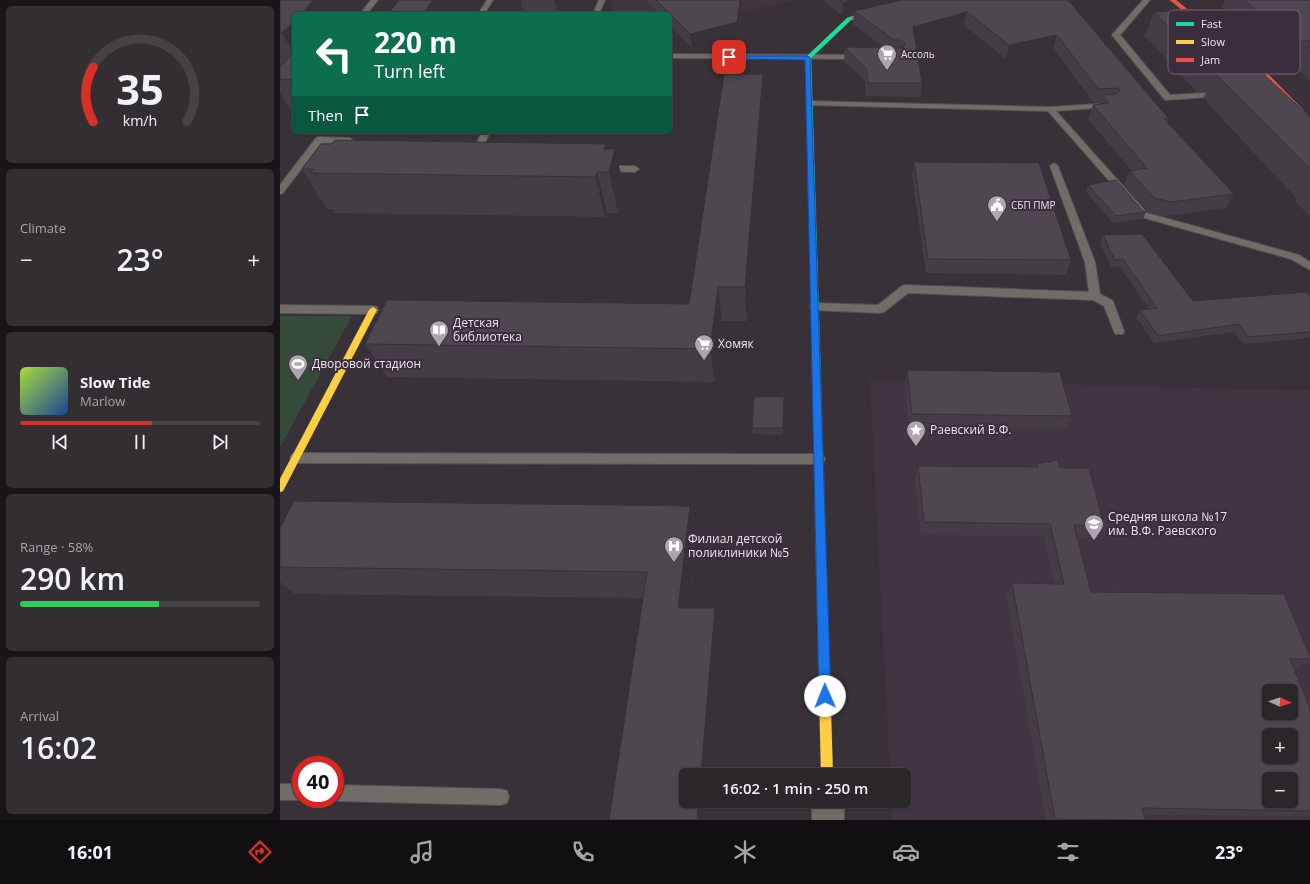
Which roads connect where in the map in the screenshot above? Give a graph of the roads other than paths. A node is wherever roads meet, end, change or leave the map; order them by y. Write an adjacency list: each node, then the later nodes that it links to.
1 (375, 0): 8 (lane)
2 (490, 0): 9 (lane)
3 (602, 0): 10 (lane)
4 (930, 0): 13 (street)
5 (1147, 0): 17 (lane)
6 (1173, 0): 7 (street)
7 (1185, 10)
8 (365, 12)
9 (482, 12)
10 (597, 12)
11 (672, 56): 13 (lane)
12 (868, 57): 13 (lane)
13 (808, 58): 18 (street)
14 (1310, 63): 15 (lane)
15 (1300, 64)
16 (1260, 74): 21 (street)
17 (1227, 93)
18 (809, 103): 20 (lane); 31 (street)
19 (1110, 104): 20 (lane)
20 (1050, 109): 29 (lane)
21 (1310, 121)
22 (485, 134): 24 (lane)
23 (362, 141): 28 (lane)
24 (471, 162)
25 (1054, 166): 30 (lane)
26 (596, 169): 27 (lane)
27 (636, 169)
28 (280, 191)
29 (1310, 267)
30 (1096, 296): 31 (lane); 34 (lane)
31 (815, 307): 36 (street)
32 (280, 309): 33 (lane)
33 (373, 310): 35 (street)
34 (1119, 331)
35 (296, 458): 36 (lane); 37 (street)
36 (819, 459): 38 (street)
37 (280, 488)
38 (827, 768)
39 (280, 792): 40 (lane)
40 (292, 792)
41 (344, 793): 42 (lane)
42 (501, 797)
43 (828, 808): 44 (street)
44 (828, 820)

